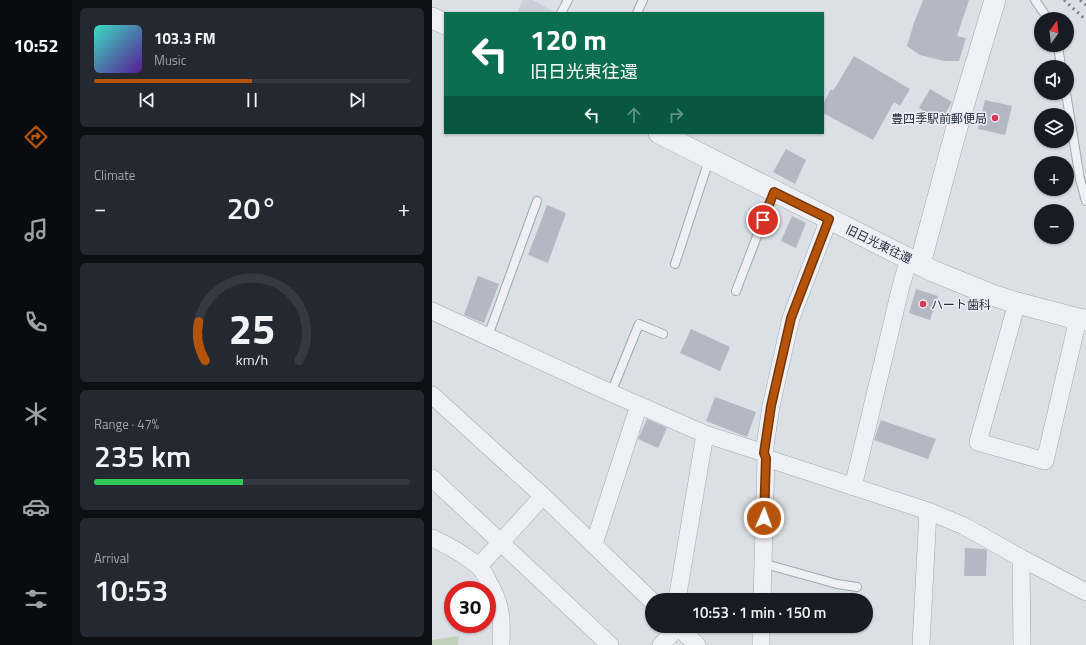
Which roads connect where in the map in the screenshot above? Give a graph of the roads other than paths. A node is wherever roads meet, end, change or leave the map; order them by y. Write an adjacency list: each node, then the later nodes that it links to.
1 (568, 0): 5 (lane)
2 (643, 0): 6 (lane)
3 (995, 0): 17 (street)
4 (1036, 0): 7 (lane)
5 (562, 12)
6 (637, 12)
7 (1044, 12)
8 (432, 18): 9 (street)
9 (444, 24)
10 (1067, 100): 15 (lane)
11 (661, 134): 12 (street, 旧日光東往還)
12 (710, 159): 13 (street, 旧日光東往還); 18 (lane)
13 (774, 192): 16 (street, 旧日光東往還); 19 (lane)
14 (537, 201): 24 (lane)
15 (1086, 201)
16 (829, 219): 17 (street, 旧日光東往還); 29 (street)
17 (914, 261): 20 (street, 旧日光東往還); 31 (street)
18 (675, 264)
19 (736, 291)
20 (1017, 304): 22 (street, 旧日光東往還); 22 (street)
21 (432, 311): 24 (street)
22 (1082, 319)
23 (663, 334): 25 (lane)
24 (488, 336): 25 (street)
25 (611, 393): 27 (street)
26 (432, 395): 32 (street)
27 (639, 405): 28 (street); 36 (street)
28 (705, 434): 29 (street); 42 (street)
29 (765, 455): 31 (street); 38 (street)
30 (432, 478): 35 (street)
31 (854, 487): 33 (street)
32 (543, 496): 35 (street); 36 (street)
33 (928, 511): 37 (street); 53 (street)
34 (432, 538): 39 (street)
35 (500, 543): 39 (street); 49 (street)
36 (594, 544): 44 (street)
37 (1021, 558): 41 (street); 54 (street)
38 (762, 563): 40 (lane); 43 (street)
39 (478, 566): 48 (street)
40 (857, 587)
41 (1086, 592)
42 (677, 593)
43 (762, 593)
44 (645, 594)
45 (672, 633): 50 (street)
46 (685, 633): 51 (street)
47 (761, 633): 52 (street)
48 (501, 645)
49 (610, 645)
50 (661, 645)
51 (697, 645)
52 (761, 645)
53 (921, 645)
54 (1022, 645)

